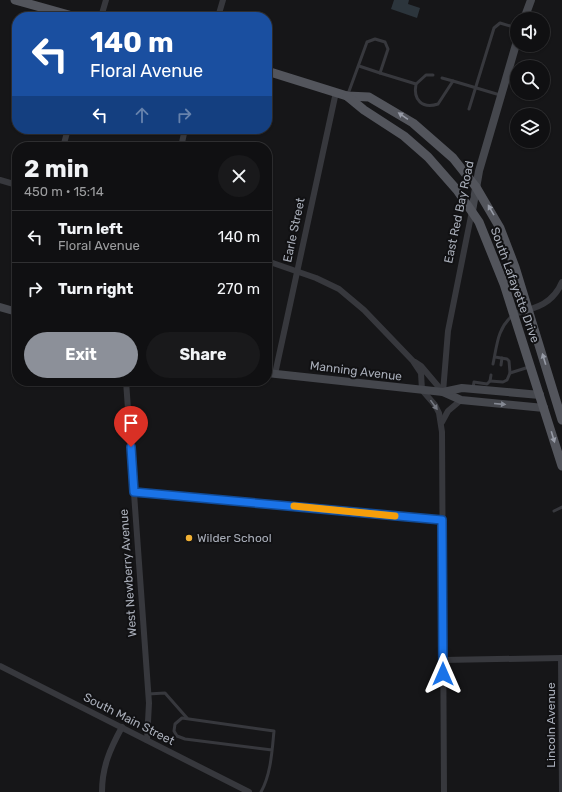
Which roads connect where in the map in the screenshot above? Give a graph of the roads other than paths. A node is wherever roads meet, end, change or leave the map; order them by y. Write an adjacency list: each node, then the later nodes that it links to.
1 (15, 0): 5 (main road)
2 (106, 0): 6 (street)
3 (223, 0): 7 (street)
4 (531, 0): 8 (main road)
5 (58, 12)
6 (102, 12)
7 (219, 12)
8 (527, 12)
9 (510, 26): 18 (lane)
10 (514, 52): 20 (main road, East Red Bay Road)
11 (359, 66): 13 (lane); 13 (lane); 21 (lane)
12 (272, 73): 19 (main road, South Lafayette Drive)
13 (380, 73): 17 (lane)
14 (433, 75): 17 (lane)
15 (442, 78): 16 (lane)
16 (453, 81): 17 (lane); 18 (lane)
17 (416, 84)
18 (475, 88): 20 (lane); 22 (lane)
19 (336, 92): 21 (main road, South Lafayette Drive); 28 (street, Earle Street)
20 (500, 95): 25 (main road, East Red Bay Road)
21 (348, 96): 25 (main road, South Lafayette Drive, one-way to 21); 26 (main road, South Lafayette Drive)
22 (469, 109)
23 (0, 180): 24 (street)
24 (12, 184)
25 (476, 187): 26 (main road, East Red Bay Road); 31 (main road, South Lafayette Drive, one-way to 25)
26 (472, 211): 33 (main road, South Lafayette Drive); 51 (street, East Red Bay Road)
27 (272, 263): 28 (street)
28 (296, 271): 36 (street); 40 (street, Earle Street)
29 (562, 282): 31 (street)
30 (0, 307): 32 (main road)
31 (529, 310): 33 (street); 54 (main road, South Lafayette Drive, one-way to 31)
32 (12, 311)
33 (514, 314): 34 (lane); 39 (main road, South Lafayette Drive)
34 (495, 357): 35 (lane); 37 (lane)
35 (502, 358): 38 (lane); 42 (lane)
36 (413, 361): 50 (street); 51 (street)
37 (493, 364)
38 (501, 365)
39 (531, 366): 42 (lane); 53 (main road, South Lafayette Drive)
40 (272, 369)
41 (272, 373): 50 (main road, Manning Avenue)
42 (510, 373): 47 (lane)
43 (492, 375): 45 (lane)
44 (499, 376): 46 (lane)
45 (490, 381): 46 (lane); 49 (lane)
46 (498, 382): 47 (lane)
47 (503, 382): 52 (lane)
48 (126, 386): 61 (street, West Newberry Avenue)
49 (473, 389): 51 (main road, Manning Avenue); 52 (main road, Manning Avenue)
50 (422, 390): 51 (main road, Manning Avenue); 59 (street, one-way to 59)
51 (442, 392): 55 (main road, Manning Avenue)
52 (502, 392): 53 (main road, Manning Avenue)
53 (540, 395): 54 (main road, Manning Avenue); 56 (main road, South Lafayette Drive)
54 (558, 397): 57 (main road, South Lafayette Drive)
55 (462, 400): 56 (main road, Manning Avenue, one-way to 56); 59 (street)
56 (544, 408): 57 (main road, Manning Avenue); 60 (main road, South Lafayette Drive, one-way to 60)
57 (560, 409): 58 (main road, South Lafayette Drive)
58 (562, 420)
59 (442, 422): 64 (street)
60 (562, 466)
61 (134, 492): 64 (street); 68 (street, West Newberry Avenue)
62 (562, 507): 63 (lane)
63 (554, 511)
64 (442, 520): 66 (street)
65 (562, 658): 66 (street); 77 (street, Lincoln Avenue)
66 (443, 660): 76 (street)
67 (0, 666): 70 (street, South Main Street)
68 (148, 694): 69 (lane); 71 (street, West Newberry Avenue)
69 (187, 718): 72 (lane); 72 (lane)
70 (122, 727): 71 (street, South Main Street); 73 (street)
71 (147, 740): 74 (street, South Main Street)
72 (272, 750): 75 (lane)
73 (102, 792)
74 (249, 792)
75 (261, 792)
76 (444, 792)
77 (562, 792)

